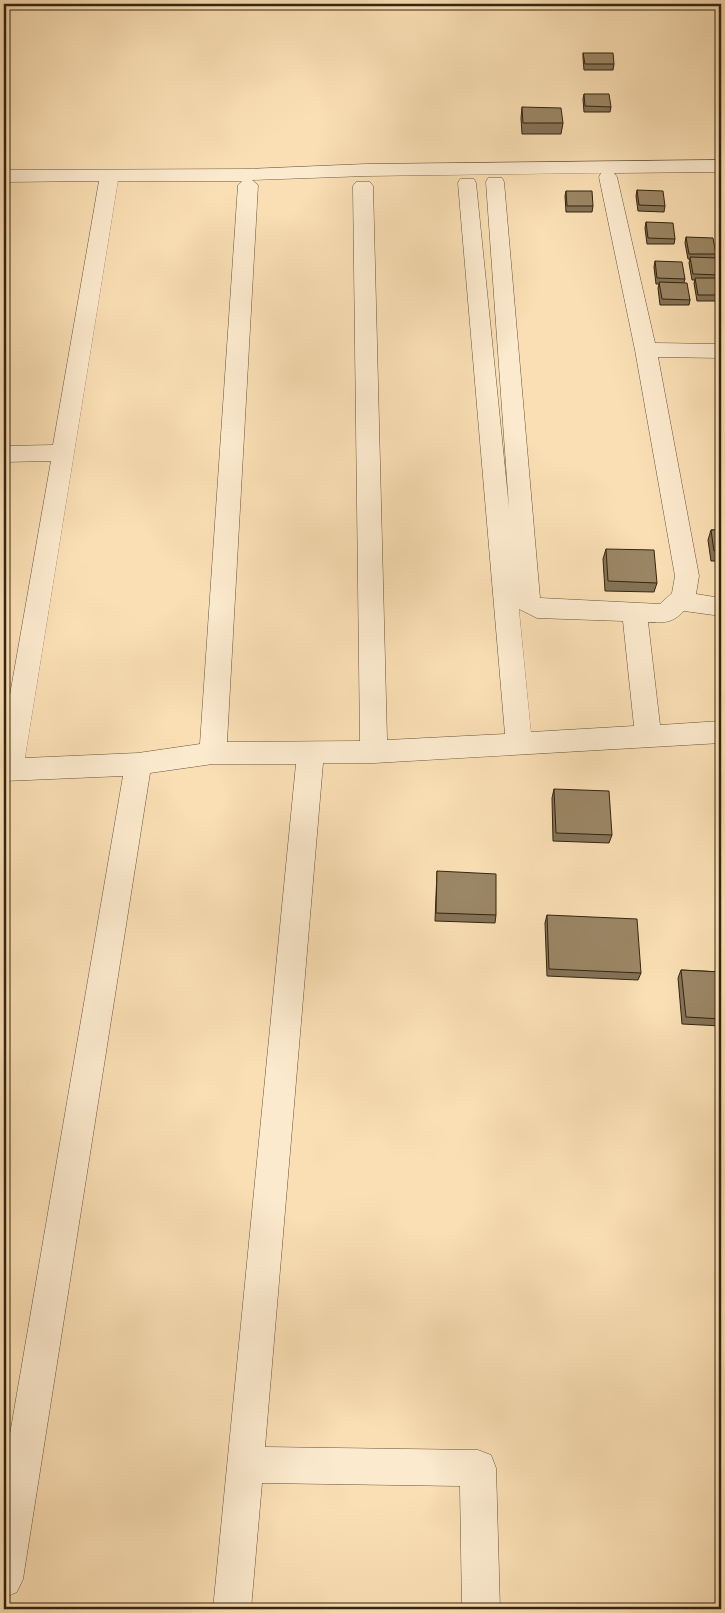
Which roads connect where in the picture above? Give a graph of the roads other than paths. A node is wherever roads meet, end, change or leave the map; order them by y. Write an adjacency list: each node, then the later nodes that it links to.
1 (721, 166): 2 (street)
2 (110, 175): 3 (street); 11 (street)
3 (4, 176)
4 (608, 178): 9 (street)
5 (495, 182): 15 (street)
6 (467, 183): 18 (street)
7 (248, 185): 20 (street)
8 (363, 186): 19 (street)
9 (646, 350): 10 (street); 13 (street)
10 (721, 351)
11 (63, 453): 12 (street); 23 (street)
12 (4, 454)
13 (681, 601): 14 (street); 15 (street)
14 (721, 607)
15 (634, 612): 17 (street)
16 (721, 732): 17 (street)
17 (648, 737): 18 (street)
18 (519, 744): 19 (street)
19 (374, 752): 21 (street)
20 (213, 754): 21 (street); 22 (street)
21 (310, 754): 24 (street)
22 (138, 764): 23 (street); 25 (street)
23 (7, 770)
24 (245, 1464): 26 (street); 27 (street)
25 (4, 1579)
26 (232, 1609)
27 (481, 1609)

